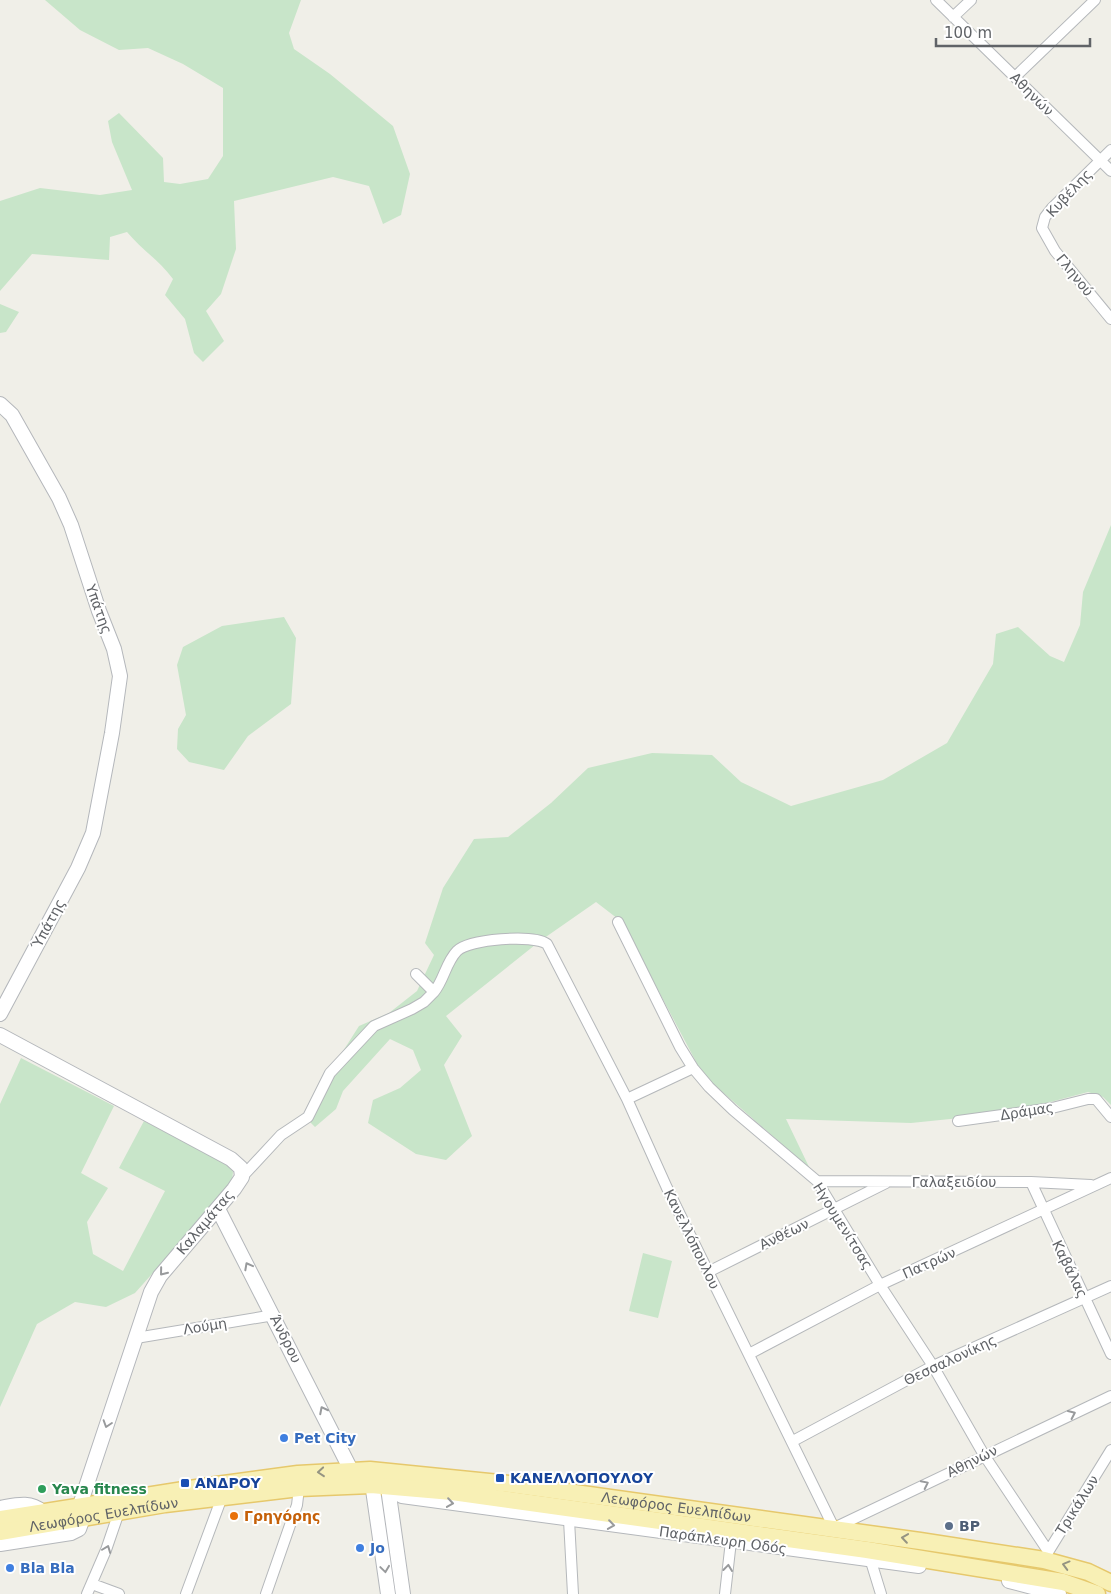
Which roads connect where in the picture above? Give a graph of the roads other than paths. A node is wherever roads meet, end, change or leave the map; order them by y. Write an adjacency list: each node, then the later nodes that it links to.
1 (936, 0): 4 (street, Αθηνών)
2 (970, 0): 4 (street)
3 (1095, 0): 5 (street)
4 (953, 17): 5 (street, Αθηνών)
5 (1015, 77): 7 (street, Αθηνών)
6 (1111, 150): 7 (street, Κυβέλης)
7 (1100, 161): 8 (street, Αθηνών); 9 (street, Κυβέλης)
8 (1111, 171)
9 (1042, 228): 10 (street, Γληνού)
10 (1111, 319)
11 (0, 404): 12 (street, Υπάτης)
12 (93, 833): 16 (street, Ύπάτης)
13 (618, 922): 18 (street, Ηγουμενίτσας)
14 (416, 974): 15 (street)
15 (434, 992): 19 (street, Κανελλόπουλου); 22 (street)
16 (0, 1014)
17 (0, 1035): 22 (street, Καλαμάτας)
18 (693, 1068): 19 (street); 24 (street, Ηγουμενίτσας)
19 (627, 1099): 31 (street, Κανελλόπουλου)
20 (1111, 1117): 21 (street, Δράμας)
21 (958, 1121)
22 (242, 1177): 28 (street, Καλαμάτας)
23 (1111, 1178): 27 (street, Πατρών)
24 (817, 1181): 25 (street, Γαλαξειδίου); 29 (street, Ηγουμενίτσας)
25 (886, 1182): 26 (street, Γαλαξειδίου); 29 (street, Ανθέων)
26 (1031, 1182): 27 (street, Γαλαξειδίου); 30 (street, Καβάλας)
27 (1092, 1185): 30 (street, Πατρών)
28 (218, 1209): 35 (street, Άνδρου, one-way to 28); 36 (street, Καλαμάτας, one-way to 36)
29 (834, 1209): 31 (street, Ανθέων); 32 (street, Ηγουμενίτσας)
30 (1043, 1211): 32 (street, Πατρών); 34 (street, Καβάλας)
31 (708, 1272): 37 (street, Κανελλόπουλου)
32 (880, 1285): 37 (street, Πατρών); 39 (street, Ηγουμενίτσας)
33 (1111, 1286): 34 (street, Θεσσαλονίκης)
34 (1085, 1298): 38 (street, Καβάλας); 39 (street, Θεσσαλονίκης)
35 (274, 1315): 36 (street, Λούμη); 44 (street, Άνδρου, one-way to 35)
36 (136, 1338): 50 (street, Καλαμάτας, one-way to 50)
37 (749, 1354): 41 (street, Κανελλόπουλου)
38 (1111, 1354)
39 (933, 1366): 41 (street, Θεσσαλονίκης); 42 (street, Ηγουμενίτσας)
40 (1111, 1396): 42 (street, Αθηνών, one-way to 40)
41 (793, 1441): 54 (street, Κανελλόπουλου)
42 (984, 1455): 54 (street, Αθηνών, one-way to 42); 59 (street, Ηγουμενίτσας)
43 (1110, 1456): 59 (street, Τρικάλων)
44 (352, 1470): 45 (main road, Λεωφόρος Ευελπίδων); 50 (main road, Λεωφόρος Ευελπίδων, one-way to 50)
45 (379, 1478): 46 (main road, Λεωφόρος Ευελπίδων); 53 (street, Παράπλευρη Οδός, one-way to 53); 54 (main road, Λεωφόρος Ευελπίδων); 58 (main road, Λεωφόρος Ευελπίδων); 65 (street, one-way to 65); 66 (street)
46 (299, 1488): 47 (main road, Λεωφόρος Ευελπίδων); 64 (street)
47 (222, 1497): 51 (main road, Λεωφόρος Ευελπίδων); 63 (street)
48 (0, 1508): 49 (street)
49 (43, 1512): 50 (main road, Λεωφόρος Ευελπίδων); 52 (main road, Λεωφόρος Ευελπίδων)
50 (82, 1512): 51 (main road, Λεωφόρος Ευελπίδων); 55 (main road, Λεωφόρος Ευελπίδων); 57 (street)
51 (119, 1512): 61 (street, one-way to 51)
52 (0, 1519)
53 (569, 1520): 56 (street, Παράπλευρη Οδός, one-way to 56); 67 (street)
54 (834, 1528): 59 (main road, Λεωφόρος Ευελπίδων, one-way to 54)
55 (0, 1532)
56 (731, 1541): 58 (street, Παράπλευρη Οδός); 68 (street, one-way to 56)
57 (0, 1544)
58 (869, 1555): 69 (street); 70 (street, Παράπλευρη Οδός); 71 (main road, Λεωφόρος Ευελπίδων)
59 (1046, 1556): 60 (main road, Λεωφόρος Ευελπίδων, one-way to 59)
60 (1111, 1583)
61 (90, 1589): 62 (street)
62 (119, 1594)
63 (186, 1594)
64 (266, 1594)
65 (388, 1594)
66 (403, 1594)
67 (573, 1594)
68 (725, 1594)
69 (881, 1594)
70 (1059, 1594)
71 (1097, 1594)

